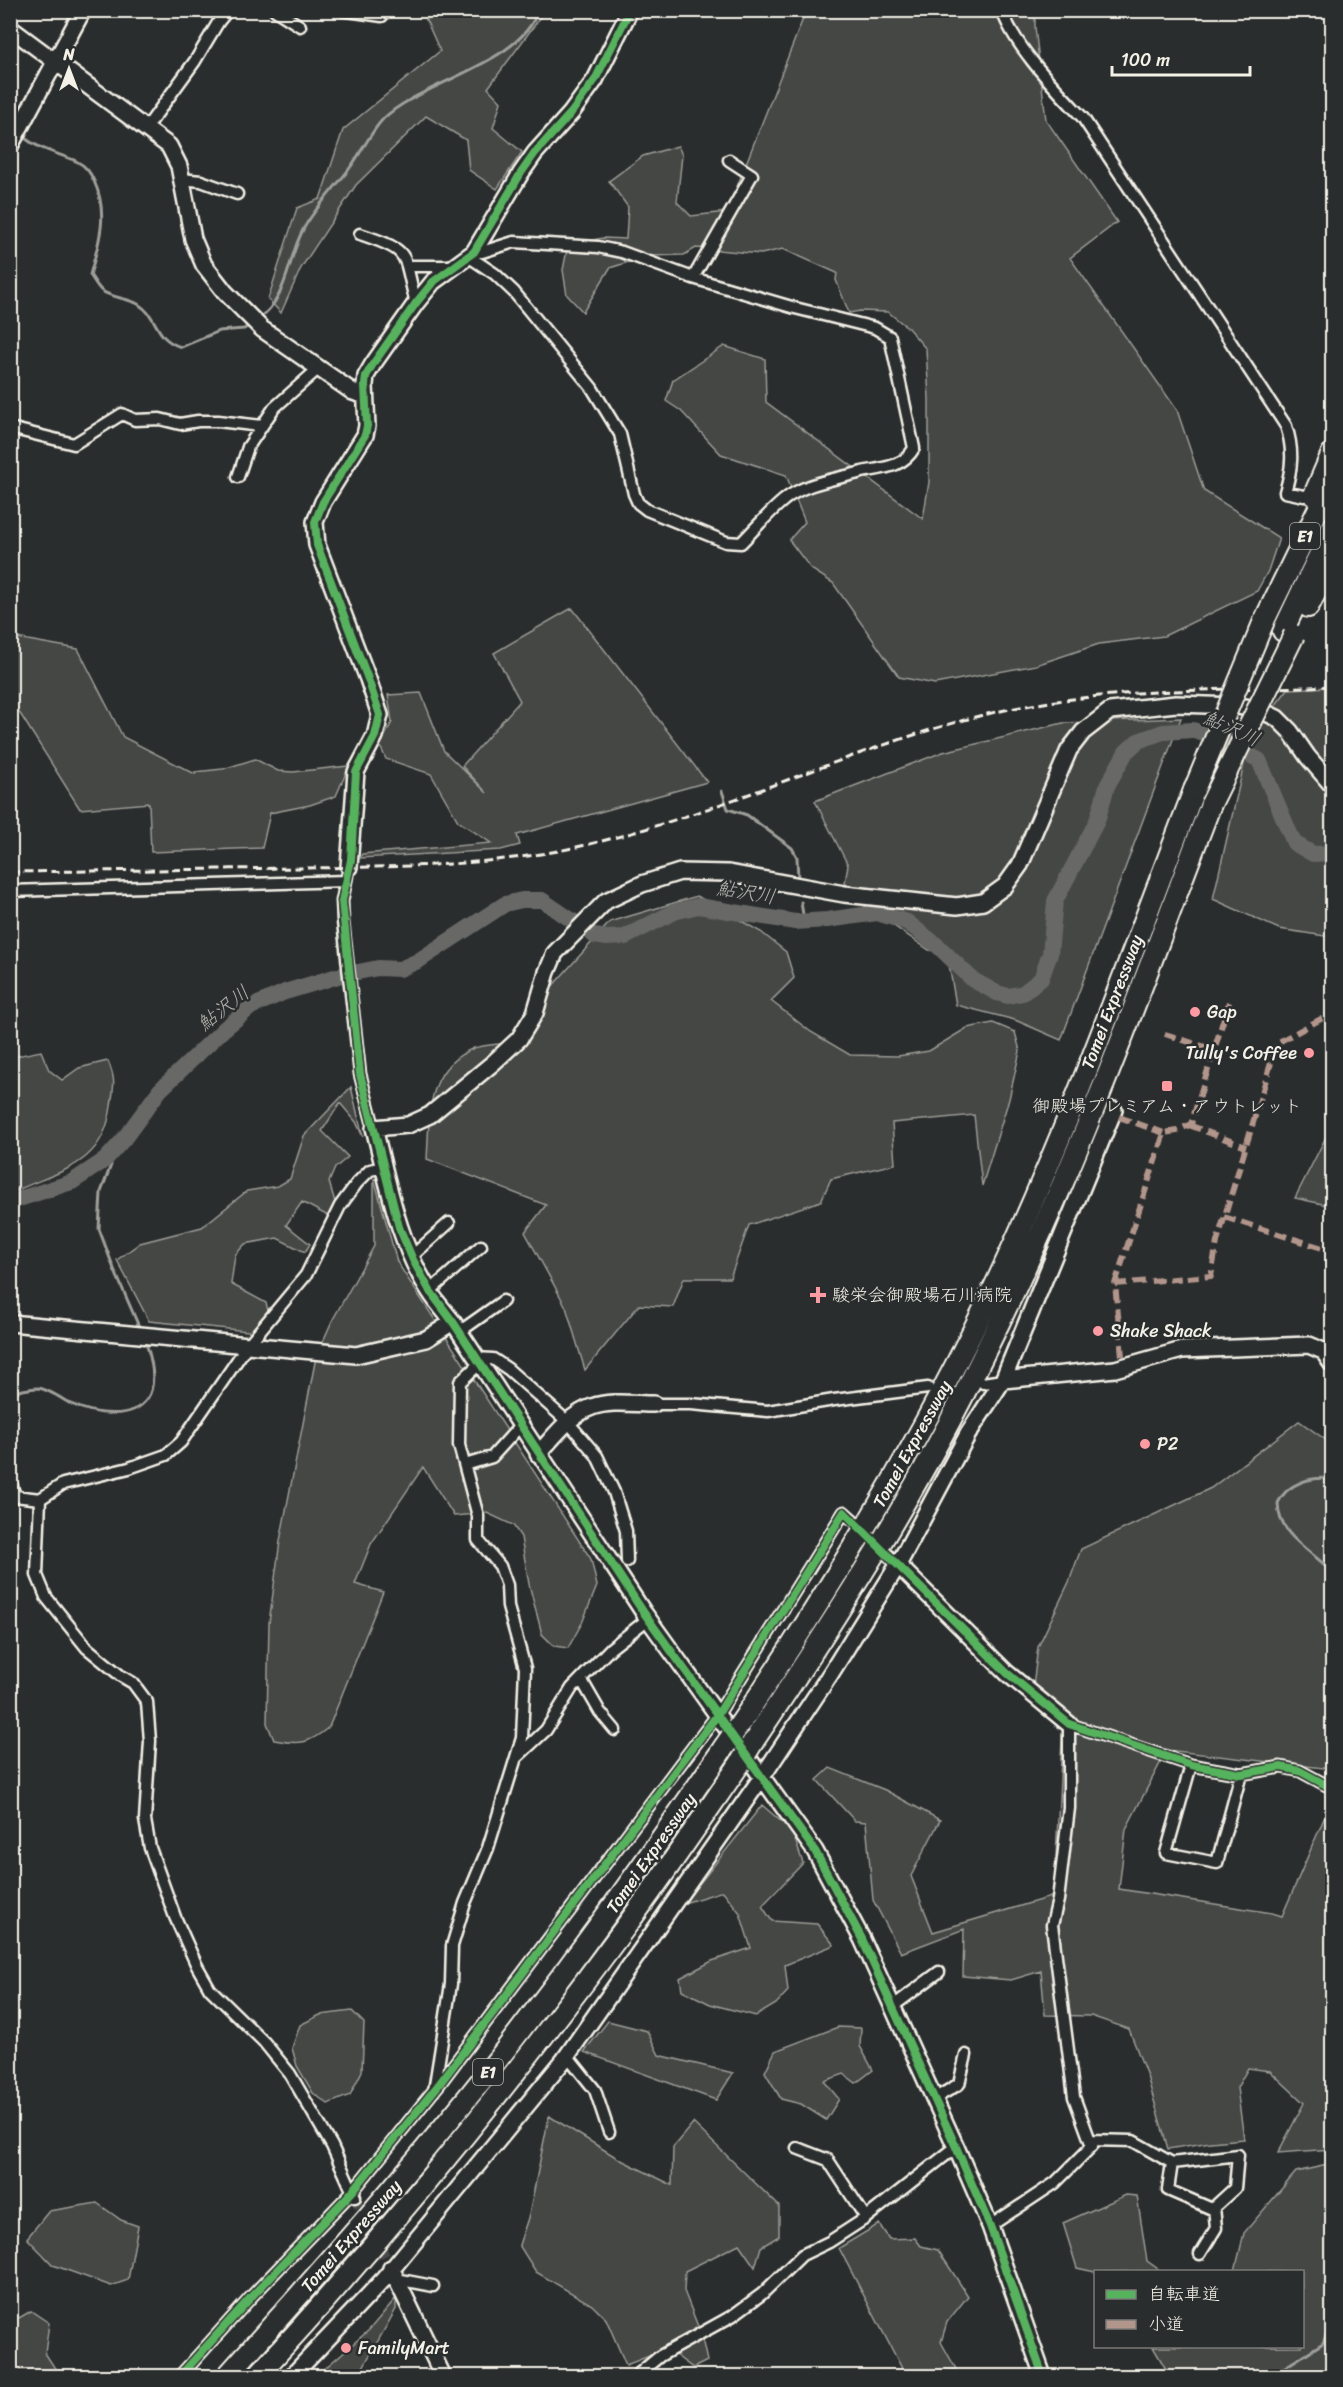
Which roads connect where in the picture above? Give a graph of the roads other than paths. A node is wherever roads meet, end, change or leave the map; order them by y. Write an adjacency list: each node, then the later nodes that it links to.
1 (83, 10): 10 (street)
2 (228, 10): 11 (street)
3 (275, 10): 8 (street)
4 (341, 10): 7 (street)
5 (630, 10): 17 (street)
6 (1002, 10): 29 (street)
7 (382, 16)
8 (300, 26)
9 (10, 28): 10 (street)
10 (56, 59): 11 (street); 12 (street)
11 (147, 127): 14 (street)
12 (10, 146)
13 (729, 160): 20 (street)
14 (181, 179): 15 (street); 22 (street)
15 (237, 194)
16 (360, 234): 18 (street)
17 (471, 254): 19 (street); 20 (street); 20 (street)
18 (408, 266): 19 (street); 21 (street)
19 (454, 266): 21 (street)
20 (693, 278)
21 (416, 303): 23 (street)
22 (319, 368): 23 (street); 24 (street)
23 (365, 396): 35 (street)
24 (261, 426): 25 (street); 27 (street)
25 (10, 428)
26 (1332, 453): 32 (highway)
27 (238, 477)
28 (1332, 481): 32 (highway, Tomei Expressway / E1)
29 (1304, 496)
30 (1332, 528): 33 (highway, Tomei Expressway / E1)
31 (1332, 562): 33 (highway)
32 (1278, 591): 91 (highway, Tomei Expressway / E1, bridge)
33 (1289, 633): 96 (highway, Tomei Expressway / E1, bridge)
34 (1332, 785): 38 (street)
35 (347, 874): 36 (street); 38 (street)
36 (10, 891)
37 (1114, 1110): 50 (street)
38 (374, 1128): 39 (street)
39 (384, 1167): 42 (street); 47 (street)
40 (449, 1223): 42 (street)
41 (481, 1246): 43 (street)
42 (411, 1257): 43 (street)
43 (430, 1291): 46 (street)
44 (503, 1301): 46 (street)
45 (10, 1323): 47 (street)
46 (456, 1327): 47 (street); 48 (street)
47 (247, 1346): 60 (street)
48 (477, 1360): 54 (street); 55 (street); 57 (street)
49 (1332, 1364): 50 (street)
50 (1003, 1380): 51 (street); 62 (street)
51 (983, 1383)
52 (928, 1388): 53 (street)
53 (654, 1404): 54 (street)
54 (568, 1422): 56 (street); 63 (street)
55 (520, 1426): 56 (street); 57 (street)
56 (538, 1454): 64 (street)
57 (465, 1465): 69 (street)
58 (10, 1480): 59 (street)
59 (13, 1498): 60 (street)
60 (40, 1498): 85 (street)
61 (854, 1520): 66 (street)
62 (893, 1560): 67 (street); 72 (street)
63 (627, 1561)
64 (648, 1619): 65 (street); 66 (street)
65 (580, 1679): 68 (street); 69 (street)
66 (718, 1714): 72 (street); 78 (street)
67 (1069, 1724): 70 (street); 81 (street)
68 (615, 1730)
69 (514, 1760): 78 (street)
70 (1191, 1765): 71 (street); 71 (street)
71 (1241, 1774): 73 (street)
72 (762, 1777): 75 (street); 76 (street)
73 (1332, 1784)
74 (939, 1972): 75 (street)
75 (892, 2007): 79 (street)
76 (567, 2055): 80 (street); 90 (street)
77 (966, 2055): 79 (street)
78 (433, 2092): 85 (street)
79 (934, 2099): 83 (street)
80 (609, 2132)
81 (1090, 2140): 84 (street); 88 (street)
82 (797, 2148): 87 (street)
83 (956, 2148): 87 (street); 88 (street)
84 (1172, 2163): 86 (street); 86 (street)
85 (353, 2195): 93 (street)
86 (1214, 2207): 89 (street)
87 (866, 2218): 99 (street)
88 (990, 2226): 100 (street)
89 (1200, 2254)
90 (391, 2268): 92 (street); 97 (street); 98 (street)
91 (322, 2271): 94 (highway); 95 (highway, Tomei Expressway / E1)
92 (433, 2286)
93 (180, 2376)
94 (211, 2376)
95 (227, 2376)
96 (256, 2376)
97 (292, 2376)
98 (443, 2376)
99 (636, 2376)
100 (1043, 2376)

